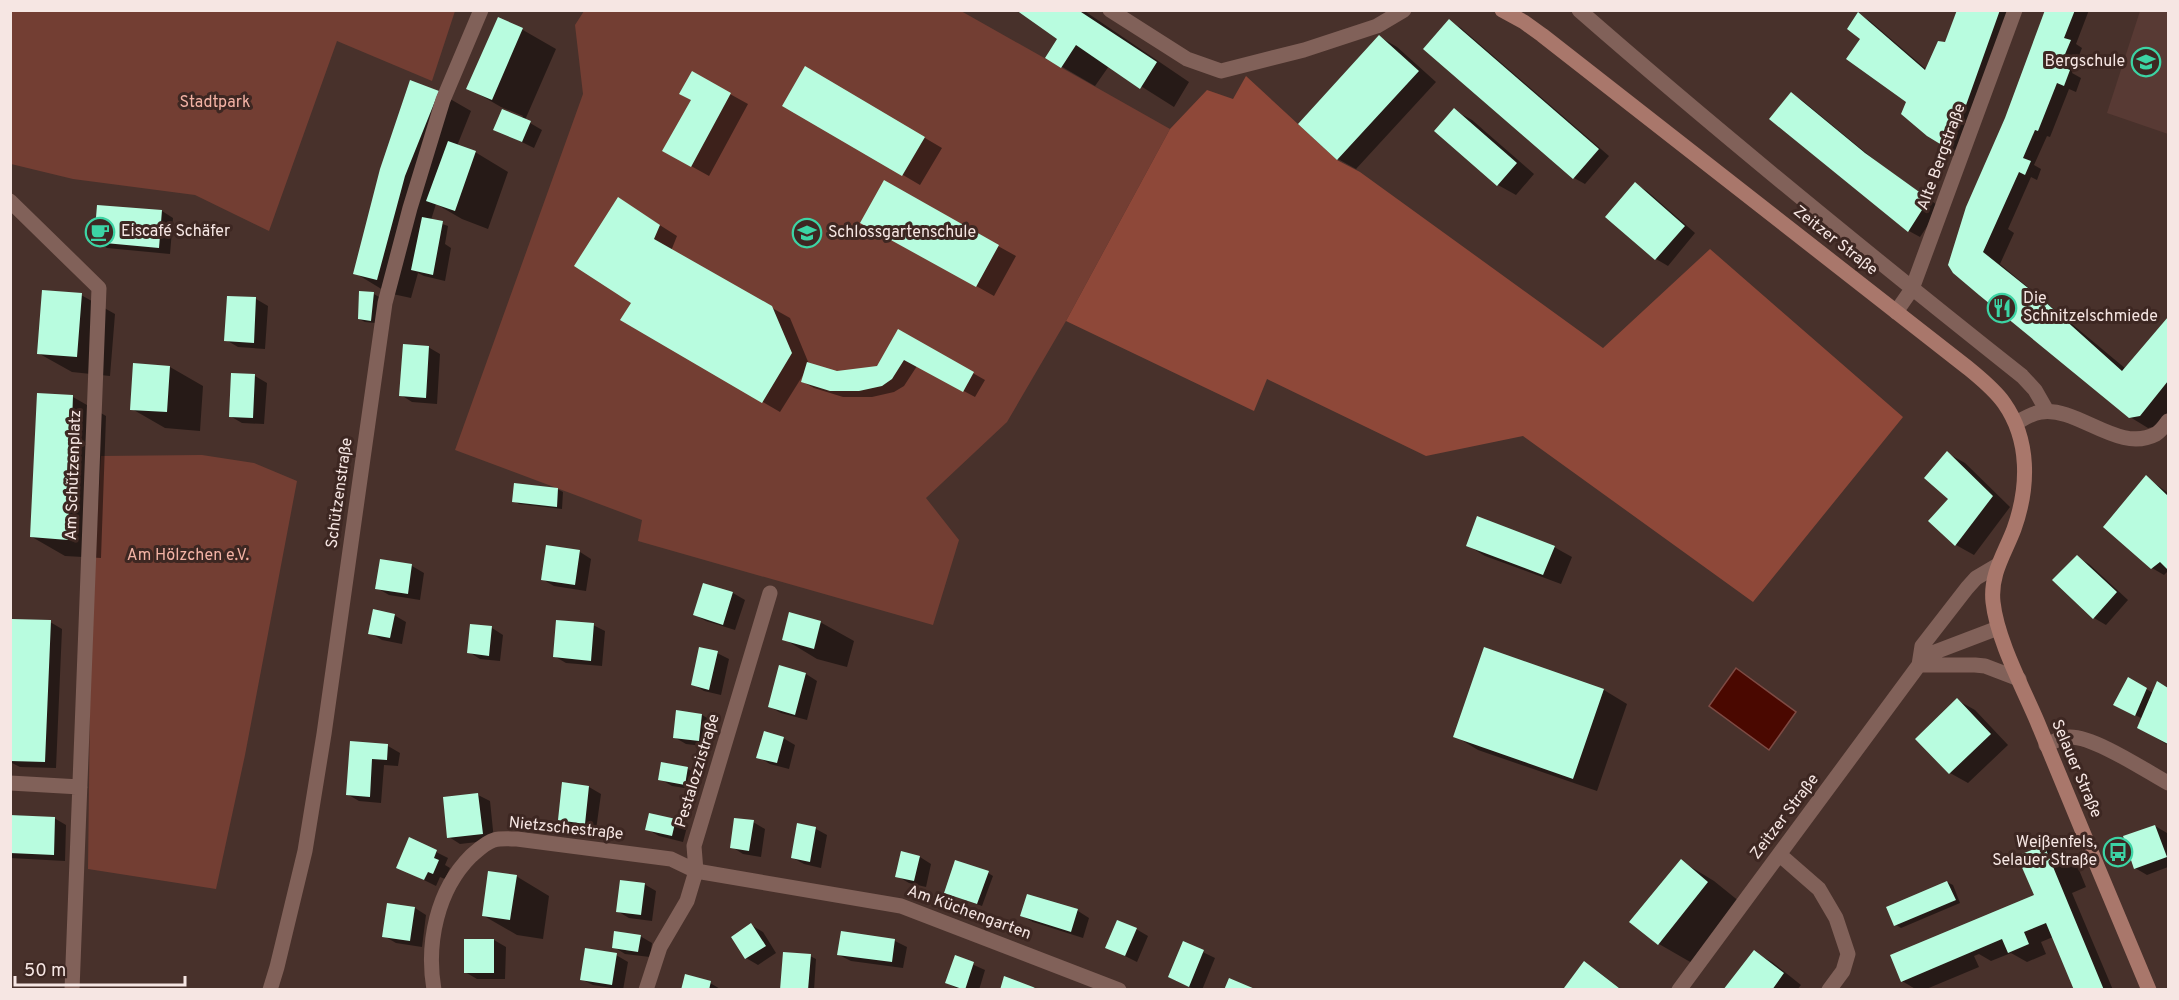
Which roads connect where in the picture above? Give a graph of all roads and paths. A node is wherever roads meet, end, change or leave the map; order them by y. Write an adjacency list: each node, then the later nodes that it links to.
1 (481, 10): 25 (street, Schützenstraße)
2 (1110, 10): 3 (street)
3 (1404, 10)
4 (1502, 10): 9 (main road, Zeitzer Straße)
5 (1580, 10): 8 (street, Zeitzer Straße)
6 (2015, 10): 8 (street, Alte Bergstraße)
7 (10, 201): 21 (street, Am Schützenplatz)
8 (1912, 289): 9 (street, Alte Bergstraße); 10 (street, Zeitzer Straße)
9 (1896, 312): 12 (main road, Zeitzer Straße)
10 (2047, 411): 11 (street); 12 (street)
11 (2169, 421)
12 (2016, 423): 13 (main road, Zeitzer Straße)
13 (1998, 565): 15 (main road, Zeitzer Straße); 16 (street, Zeitzer Straße)
14 (770, 593): 23 (street, Pestalozzistraße)
15 (1998, 628): 16 (street, Zeitzer Straße); 17 (main road, Selauer Straße)
16 (1919, 666): 17 (street); 22 (street, Zeitzer Straße)
17 (2019, 679): 18 (main road, Selauer Straße)
18 (2046, 745): 20 (street); 31 (main road, Selauer Straße)
19 (10, 783): 21 (street)
20 (2169, 783)
21 (80, 786): 24 (street, Am Schützenplatz)
22 (1780, 855): 29 (street, Zeitzer Straße); 30 (street)
23 (696, 871): 26 (street, Nietzschestraße); 27 (street, Pestalozzistraße); 28 (street, Am Küchengarten)
24 (72, 990)
25 (270, 990)
26 (434, 990)
27 (646, 990)
28 (1119, 990)
29 (1679, 990)
30 (1829, 990)
31 (2149, 990)

